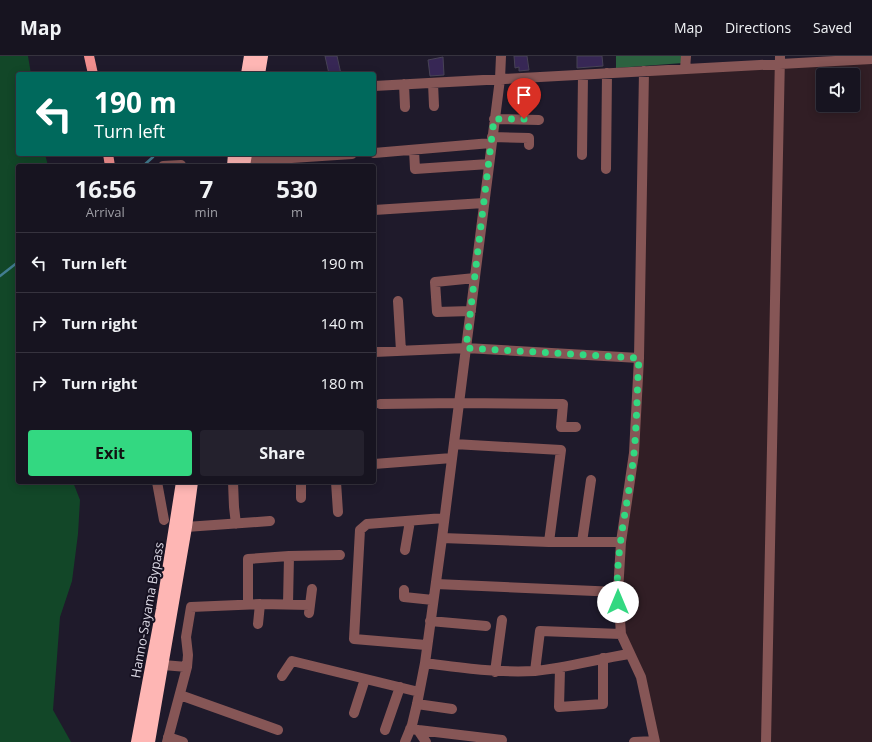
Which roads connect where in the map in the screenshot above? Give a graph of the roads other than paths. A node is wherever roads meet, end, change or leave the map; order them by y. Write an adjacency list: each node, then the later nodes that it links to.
1 (89, 56): 10 (main road)
2 (250, 56): 11 (highway)
3 (262, 56): 12 (highway)
4 (501, 56): 15 (street)
5 (686, 56): 8 (street)
6 (872, 59): 7 (street)
7 (780, 60): 8 (street); 112 (street)
8 (685, 69): 9 (street)
9 (644, 71): 13 (street); 40 (street)
10 (93, 72)
11 (247, 72)
12 (259, 72)
13 (607, 73): 14 (street); 31 (street)
14 (583, 75): 15 (street); 27 (street)
15 (500, 78): 16 (street); 21 (street)
16 (433, 83): 17 (street); 19 (street)
17 (404, 84): 18 (street); 20 (street)
18 (376, 86)
19 (434, 106)
20 (405, 107)
21 (494, 119): 22 (street); 23 (street)
22 (539, 120)
23 (492, 140): 24 (street); 25 (street); 30 (street)
24 (529, 145)
25 (414, 150): 26 (street); 30 (street)
26 (376, 152)
27 (582, 155)
28 (316, 156): 29 (street)
29 (245, 160)
30 (489, 164): 32 (street)
31 (606, 169)
32 (484, 203): 33 (street); 34 (street)
33 (376, 210)
34 (475, 278): 36 (street); 36 (street)
35 (398, 301): 38 (street)
36 (471, 311): 37 (street)
37 (466, 348): 38 (street); 40 (street); 41 (street)
38 (401, 351): 39 (street)
39 (376, 352)
40 (639, 358): 66 (street)
41 (459, 402): 42 (street); 43 (street); 44 (street)
42 (380, 404)
43 (576, 427)
44 (454, 444): 45 (street); 64 (street)
45 (452, 458): 46 (street); 56 (street)
46 (376, 464)
47 (591, 480): 65 (street)
48 (157, 484): 58 (street)
49 (182, 484): 105 (highway, Hanno-Sayama Bypass)
50 (192, 484): 62 (highway, Hanno-Sayama Bypass)
51 (233, 484): 61 (street)
52 (301, 484): 54 (street)
53 (336, 484): 55 (street)
54 (301, 498)
55 (338, 512)
56 (445, 515): 57 (street); 59 (street); 63 (street)
57 (366, 518)
58 (164, 520)
59 (410, 521): 67 (street); 83 (street)
60 (270, 522): 61 (street)
61 (236, 524): 62 (street)
62 (186, 527): 87 (highway, Hanno-Sayama Bypass)
63 (442, 538): 64 (street); 70 (street)
64 (549, 542): 65 (street)
65 (582, 542): 66 (street)
66 (621, 542): 73 (street)
67 (405, 550)
68 (340, 555): 69 (street)
69 (289, 556): 75 (street); 77 (street)
70 (436, 584): 73 (street); 74 (street)
71 (312, 590): 77 (street)
72 (404, 590): 74 (street)
73 (618, 592): 82 (street)
74 (433, 600): 79 (street)
75 (248, 604): 76 (street); 88 (street)
76 (260, 604): 77 (street); 80 (street)
77 (288, 604)
78 (502, 620): 91 (street)
79 (430, 621): 81 (street); 83 (street)
80 (258, 624)
81 (486, 626)
82 (621, 634): 84 (street); 90 (street)
83 (426, 645): 86 (street)
84 (629, 654): 85 (street); 111 (street)
85 (603, 658): 89 (street); 89 (street)
86 (425, 663): 91 (street); 95 (street)
87 (163, 664): 88 (street); 106 (highway, Hanno-Sayama Bypass)
88 (188, 667): 96 (street)
89 (560, 669): 90 (street)
90 (535, 671): 91 (street)
91 (495, 672)
92 (282, 676): 93 (street)
93 (365, 679): 94 (street); 99 (street)
94 (400, 687): 95 (street); 101 (street)
95 (419, 692): 97 (street)
96 (180, 695): 100 (street); 103 (street)
97 (416, 704): 98 (street); 102 (street)
98 (452, 709)
99 (354, 713)
100 (278, 730)
101 (385, 730)
102 (414, 730): 104 (street); 108 (street); 109 (street)
103 (167, 740): 107 (street)
104 (502, 740)
105 (137, 742)
106 (150, 742)
107 (183, 742)
108 (405, 742)
109 (426, 742)
110 (634, 742): 111 (street)
111 (654, 742)
112 (766, 742)

